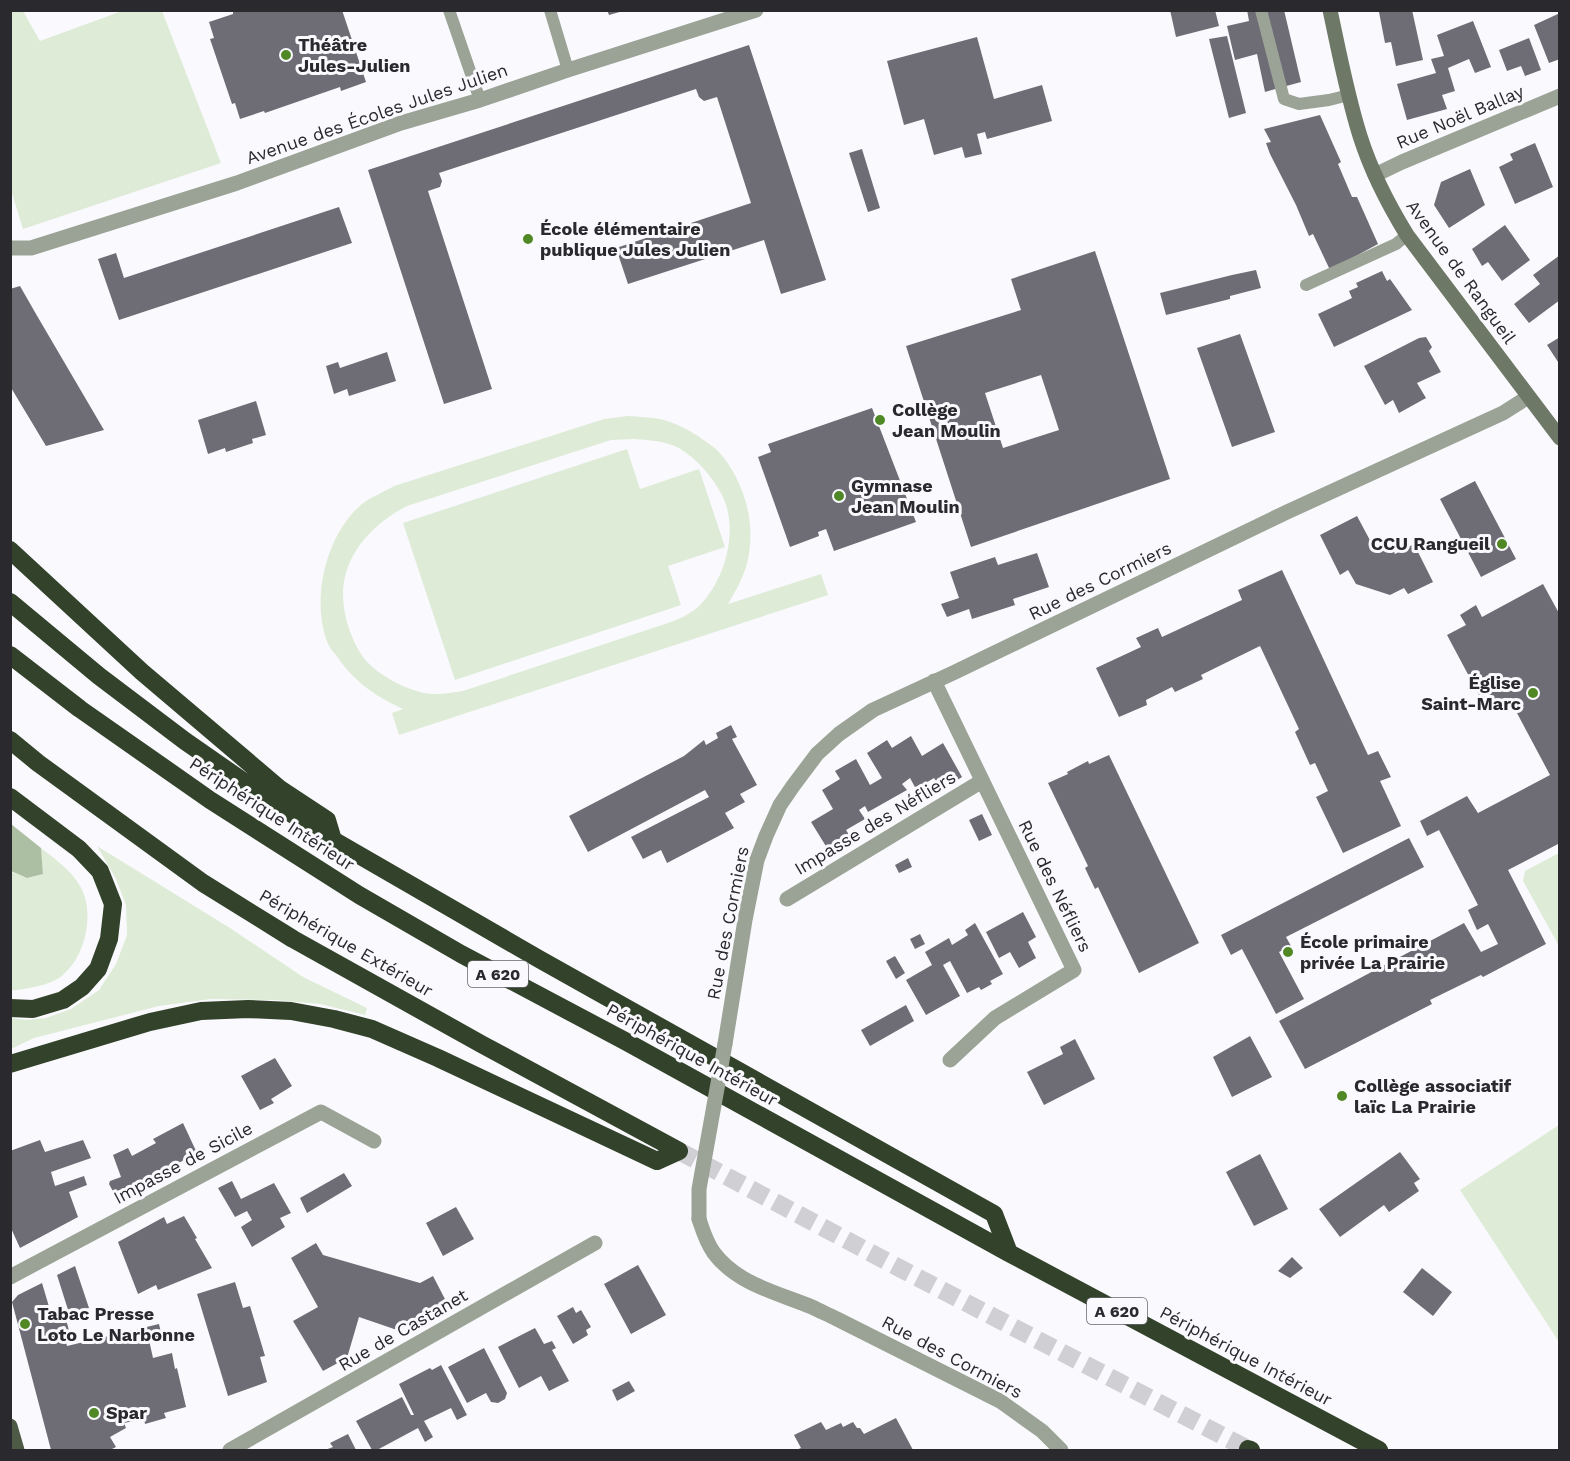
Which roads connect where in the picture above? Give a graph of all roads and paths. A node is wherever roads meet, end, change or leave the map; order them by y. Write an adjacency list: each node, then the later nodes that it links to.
1 (449, 10): 9 (lane)
2 (550, 10): 6 (lane)
3 (756, 10): 6 (street, Avenue des Écoles Jules Julien)
4 (1261, 10): 7 (lane)
5 (1330, 10): 7 (street, Avenue de Rangueil)
6 (568, 70): 9 (street, Avenue des Écoles Jules Julien)
7 (1349, 95): 10 (street, Avenue de Rangueil)
8 (1560, 96): 10 (street, Rue Noël Ballay)
9 (480, 100): 12 (street, Avenue des Écoles Jules Julien)
10 (1376, 175): 11 (street, Avenue de Rangueil)
11 (1407, 235): 13 (lane); 14 (street, Avenue de Rangueil)
12 (10, 248)
13 (1306, 285)
14 (1528, 397): 15 (street, Avenue de Rangueil); 19 (street, Rue des Cormiers)
15 (1559, 436)
16 (10, 550): 23 (highway)
17 (10, 602): 23 (highway)
18 (10, 656): 32 (highway, Périphérique Intérieur / A 620)
19 (934, 681): 21 (street, Rue des Néfliers); 37 (street, Rue des Cormiers, bridge)
20 (10, 741): 26 (highway, Périphérique Extérieur)
21 (982, 781): 24 (street, Impasse des Néfliers); 27 (street, Rue des Néfliers)
22 (10, 797): 25 (highway)
23 (333, 840): 32 (highway)
24 (787, 899)
25 (10, 1008)
26 (39, 1056): 28 (highway); 29 (highway)
27 (950, 1060)
28 (10, 1064)
29 (10, 1074)
30 (374, 1141): 33 (street, Impasse de Sicile)
31 (595, 1243): 36 (street, Rue de Castanet)
32 (1009, 1253): 38 (highway, Périphérique Intérieur / A 620)
33 (10, 1277)
34 (10, 1426): 35 (main road)
35 (16, 1450)
36 (230, 1450)
37 (1061, 1450)
38 (1379, 1450)

